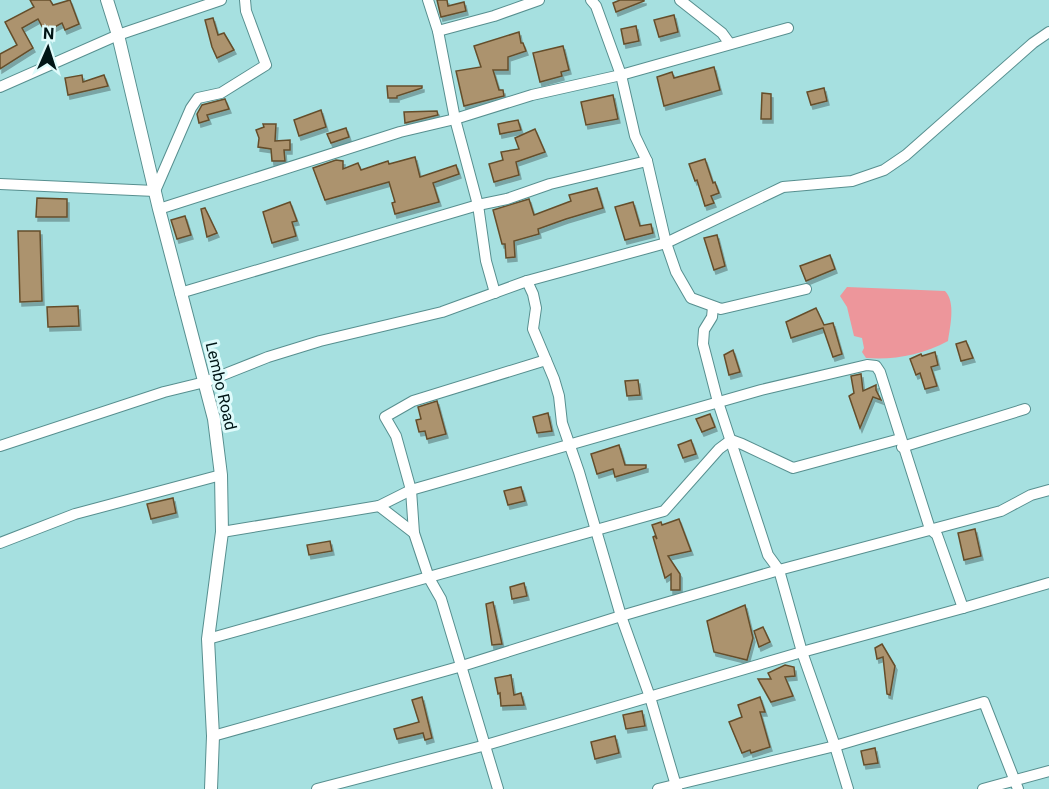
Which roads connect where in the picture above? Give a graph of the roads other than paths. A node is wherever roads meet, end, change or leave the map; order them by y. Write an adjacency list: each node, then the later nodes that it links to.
1 (107, 0): 11 (street, Lembo Road)
2 (221, 0): 11 (street)
3 (245, 0): 18 (street)
4 (428, 0): 9 (street)
5 (539, 0): 9 (street)
6 (591, 0): 13 (street)
7 (680, 0): 12 (street)
8 (788, 28): 12 (street)
9 (438, 31): 15 (street)
10 (1049, 32): 21 (street)
11 (118, 35): 14 (street); 18 (street, Lembo Road)
12 (730, 44): 13 (street)
13 (621, 75): 15 (street); 16 (street)
14 (0, 87)
15 (455, 119): 19 (street); 20 (street)
16 (647, 161): 19 (street); 21 (street)
17 (0, 184): 18 (street)
18 (155, 191): 20 (street, Lembo Road)
19 (478, 205): 24 (street); 25 (street)
20 (159, 209): 24 (street, Lembo Road)
21 (666, 243): 22 (street); 26 (street)
22 (527, 281): 25 (street); 27 (street)
23 (806, 289): 26 (street)
24 (180, 293): 28 (street, Lembo Road)
25 (495, 293): 28 (street)
26 (713, 307): 29 (street)
27 (546, 360): 34 (street); 36 (street)
28 (205, 382): 33 (street); 35 (street, Lembo Road)
29 (718, 402): 31 (street); 32 (street); 34 (street)
30 (1025, 409): 32 (street)
31 (731, 440): 32 (street); 40 (street); 44 (street)
32 (901, 443): 39 (street)
33 (0, 446)
34 (570, 446): 36 (street); 40 (street)
35 (221, 475): 41 (street, Lembo Road); 43 (street)
36 (411, 490): 38 (street); 42 (street)
37 (1049, 490): 39 (street)
38 (379, 506): 41 (street); 42 (street)
39 (930, 529): 44 (street); 47 (street)
40 (595, 531): 45 (street); 48 (street)
41 (222, 532): 49 (street, Lembo Road)
42 (414, 533): 45 (street)
43 (0, 543)
44 (779, 570): 48 (street); 50 (street)
45 (429, 578): 49 (street); 51 (street)
46 (1049, 582): 47 (street)
47 (963, 608): 50 (street)
48 (621, 616): 51 (street); 52 (street)
49 (208, 639): 53 (street, Lembo Road)
50 (802, 652): 52 (street); 55 (street)
51 (462, 666): 53 (street); 54 (street)
52 (650, 697): 54 (street); 58 (street)
53 (213, 736): 60 (street, Lembo Road)
54 (486, 745): 59 (street); 62 (street)
55 (836, 746): 57 (street); 58 (street); 64 (street)
56 (1049, 771): 57 (street)
57 (1016, 785): 65 (street)
58 (677, 786): 63 (street)
59 (332, 787): 61 (street)
60 (211, 789)
61 (317, 789)
62 (498, 789)
63 (658, 789)
64 (848, 789)
65 (983, 789)

